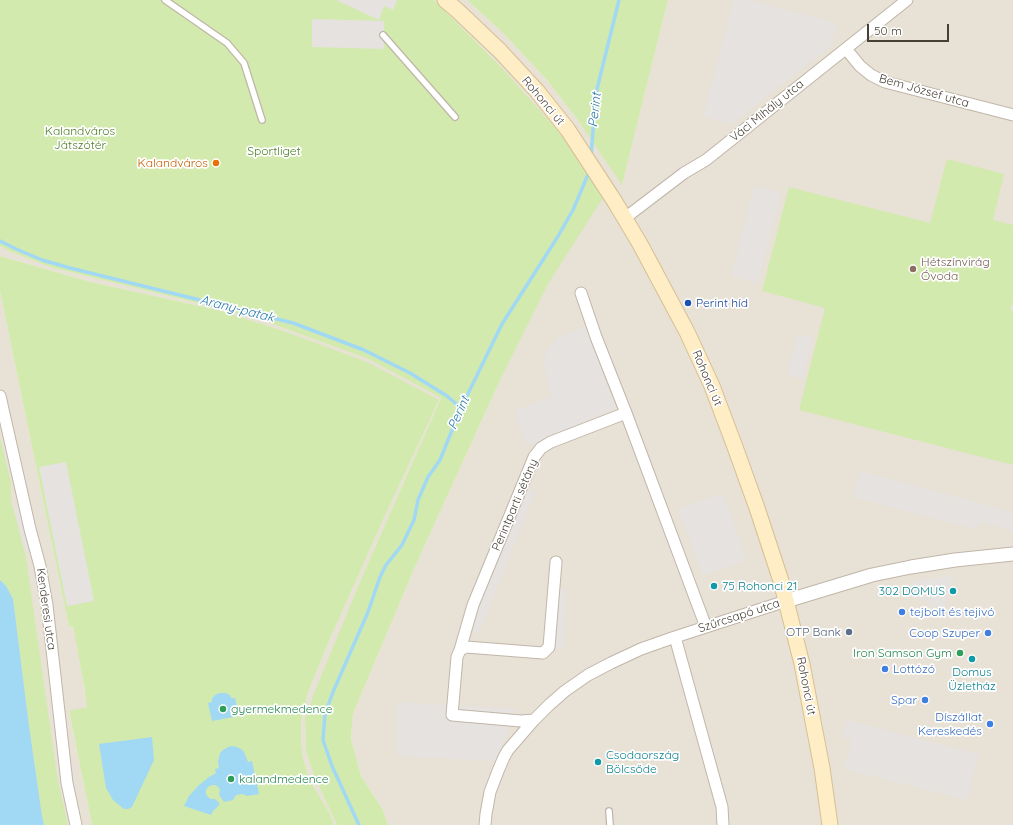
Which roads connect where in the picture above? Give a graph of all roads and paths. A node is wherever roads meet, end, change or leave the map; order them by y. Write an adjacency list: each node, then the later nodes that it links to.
1 (165, 0): 8 (lane)
2 (445, 0): 9 (main road, Rohonci út)
3 (907, 0): 5 (street, Váci Mihály utca)
4 (383, 35): 7 (lane)
5 (846, 49): 6 (street, Bem József utca); 9 (street, Váci Mihály utca)
6 (1013, 115)
7 (455, 118)
8 (262, 120)
9 (625, 218): 15 (main road, Rohonci út)
10 (581, 293): 12 (street)
11 (0, 396): 21 (street, Kenderesi utca)
12 (626, 413): 16 (street); 18 (street, Perintparti sétány)
13 (1013, 554): 15 (street, Szűrcsapó utca)
14 (556, 562): 18 (street)
15 (786, 601): 16 (street, Szűrcsapó utca); 26 (main road, Rohonci út)
16 (706, 627): 17 (street, Szűrcsapó utca)
17 (675, 637): 19 (street, Szűrcsapó utca); 25 (street)
18 (460, 650): 19 (street)
19 (534, 720): 22 (street, Szűrcsapó utca)
20 (609, 811): 24 (lane)
21 (76, 825)
22 (485, 825)
23 (607, 825): 24 (lane)
24 (610, 825)
25 (723, 825)
26 (830, 825)

